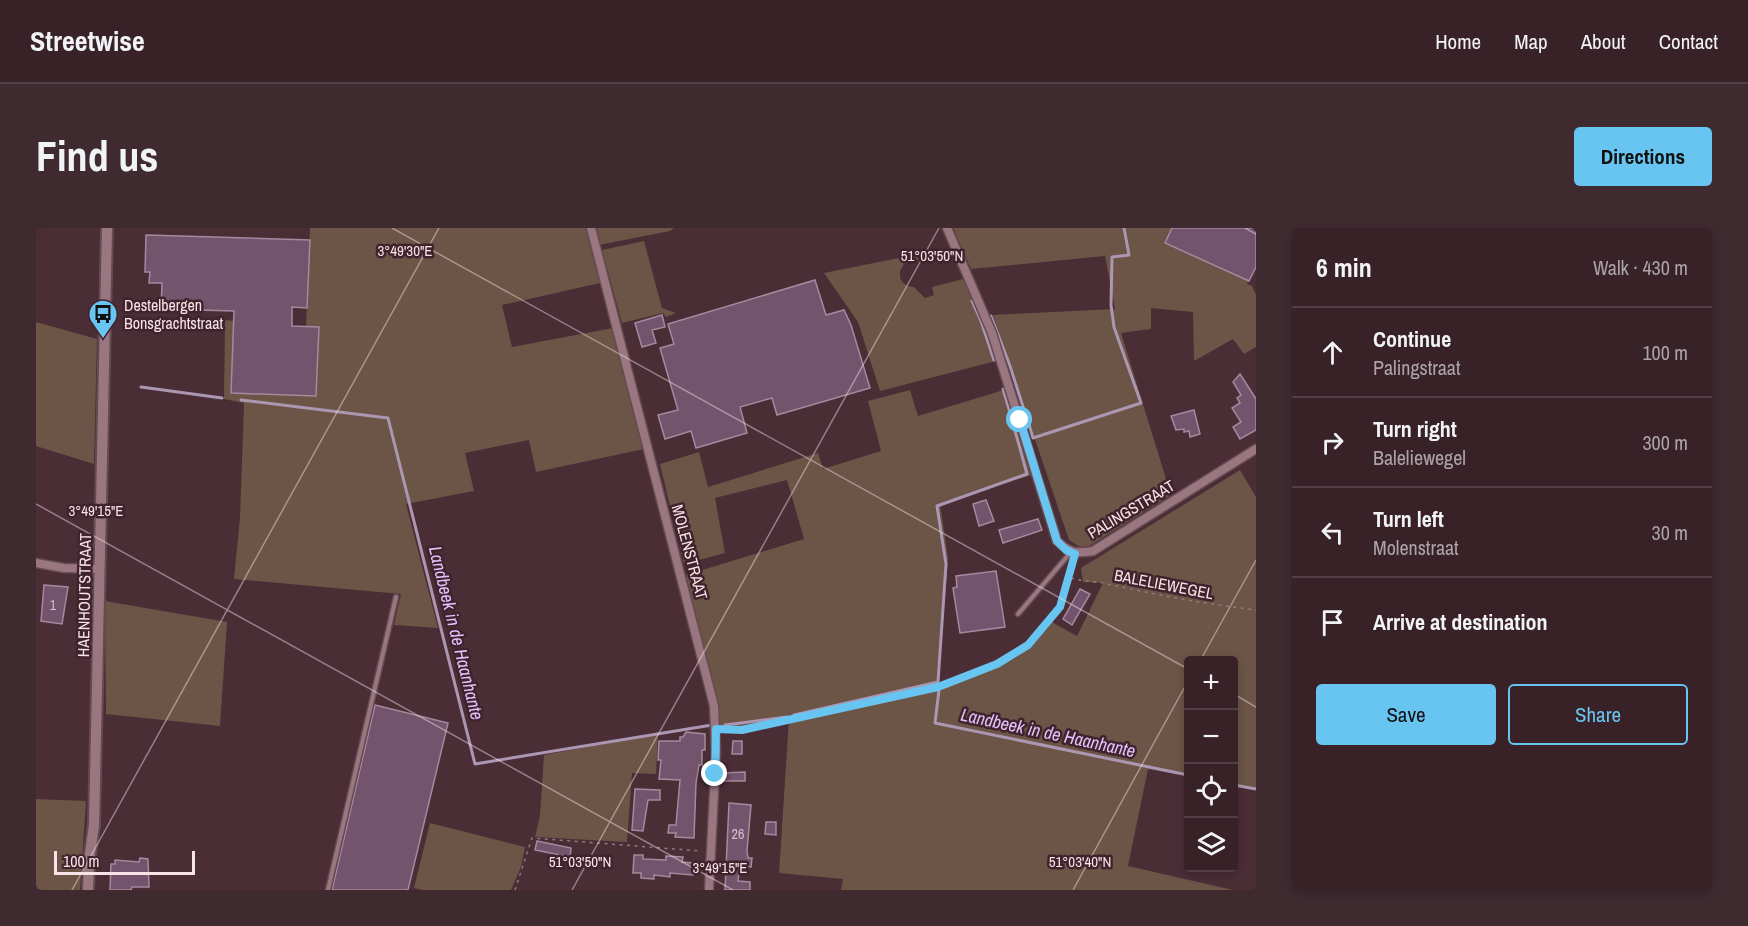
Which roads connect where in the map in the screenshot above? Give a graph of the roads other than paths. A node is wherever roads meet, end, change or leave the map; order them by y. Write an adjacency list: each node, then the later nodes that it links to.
1 (107, 228): 7 (street, HAENHOUTSTRAAT)
2 (591, 228): 12 (street, MOLENSTRAAT)
3 (947, 228): 5 (street, PALINGSTRAAT)
4 (1256, 449): 5 (street, PALINGSTRAAT)
5 (1073, 553): 9 (lane)
6 (36, 563): 7 (street)
7 (100, 569): 10 (street, HAENHOUTSTRAAT)
8 (396, 597): 11 (lane)
9 (1018, 614)
10 (88, 890)
11 (328, 890)
12 (709, 890)

